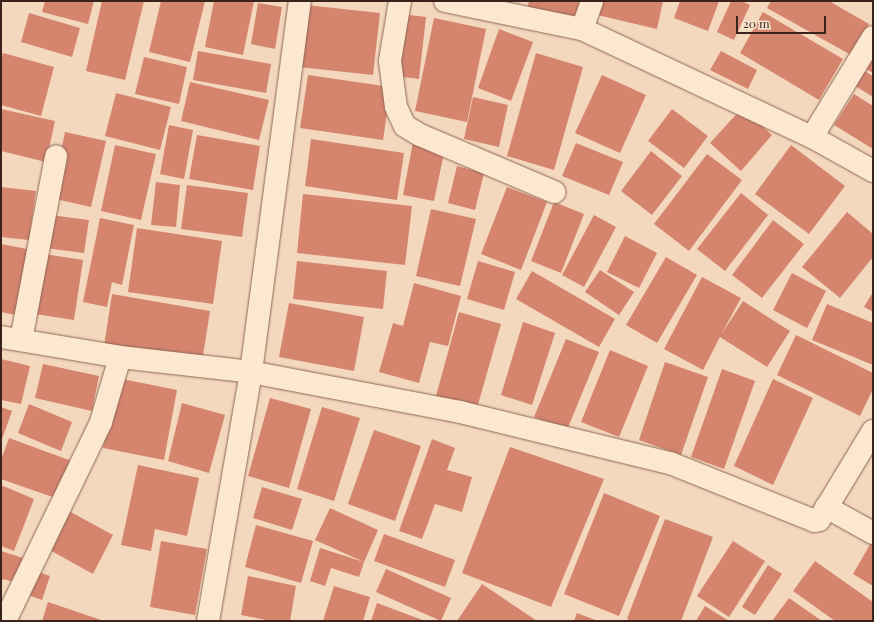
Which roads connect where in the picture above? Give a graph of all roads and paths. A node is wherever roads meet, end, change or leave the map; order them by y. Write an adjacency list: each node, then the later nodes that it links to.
1 (300, 1): 13 (street)
2 (400, 1): 10 (street)
3 (445, 1): 5 (street)
4 (592, 1): 5 (street)
5 (582, 29): 7 (street)
6 (873, 37): 7 (street)
7 (812, 137): 9 (street)
8 (56, 156): 11 (street)
9 (873, 171)
10 (554, 192)
11 (11, 339): 12 (street)
12 (120, 357): 13 (street); 17 (street)
13 (251, 372): 15 (street); 18 (street)
14 (873, 431): 15 (street)
15 (826, 507): 16 (street)
16 (873, 533)
17 (5, 621)
18 (208, 621)

